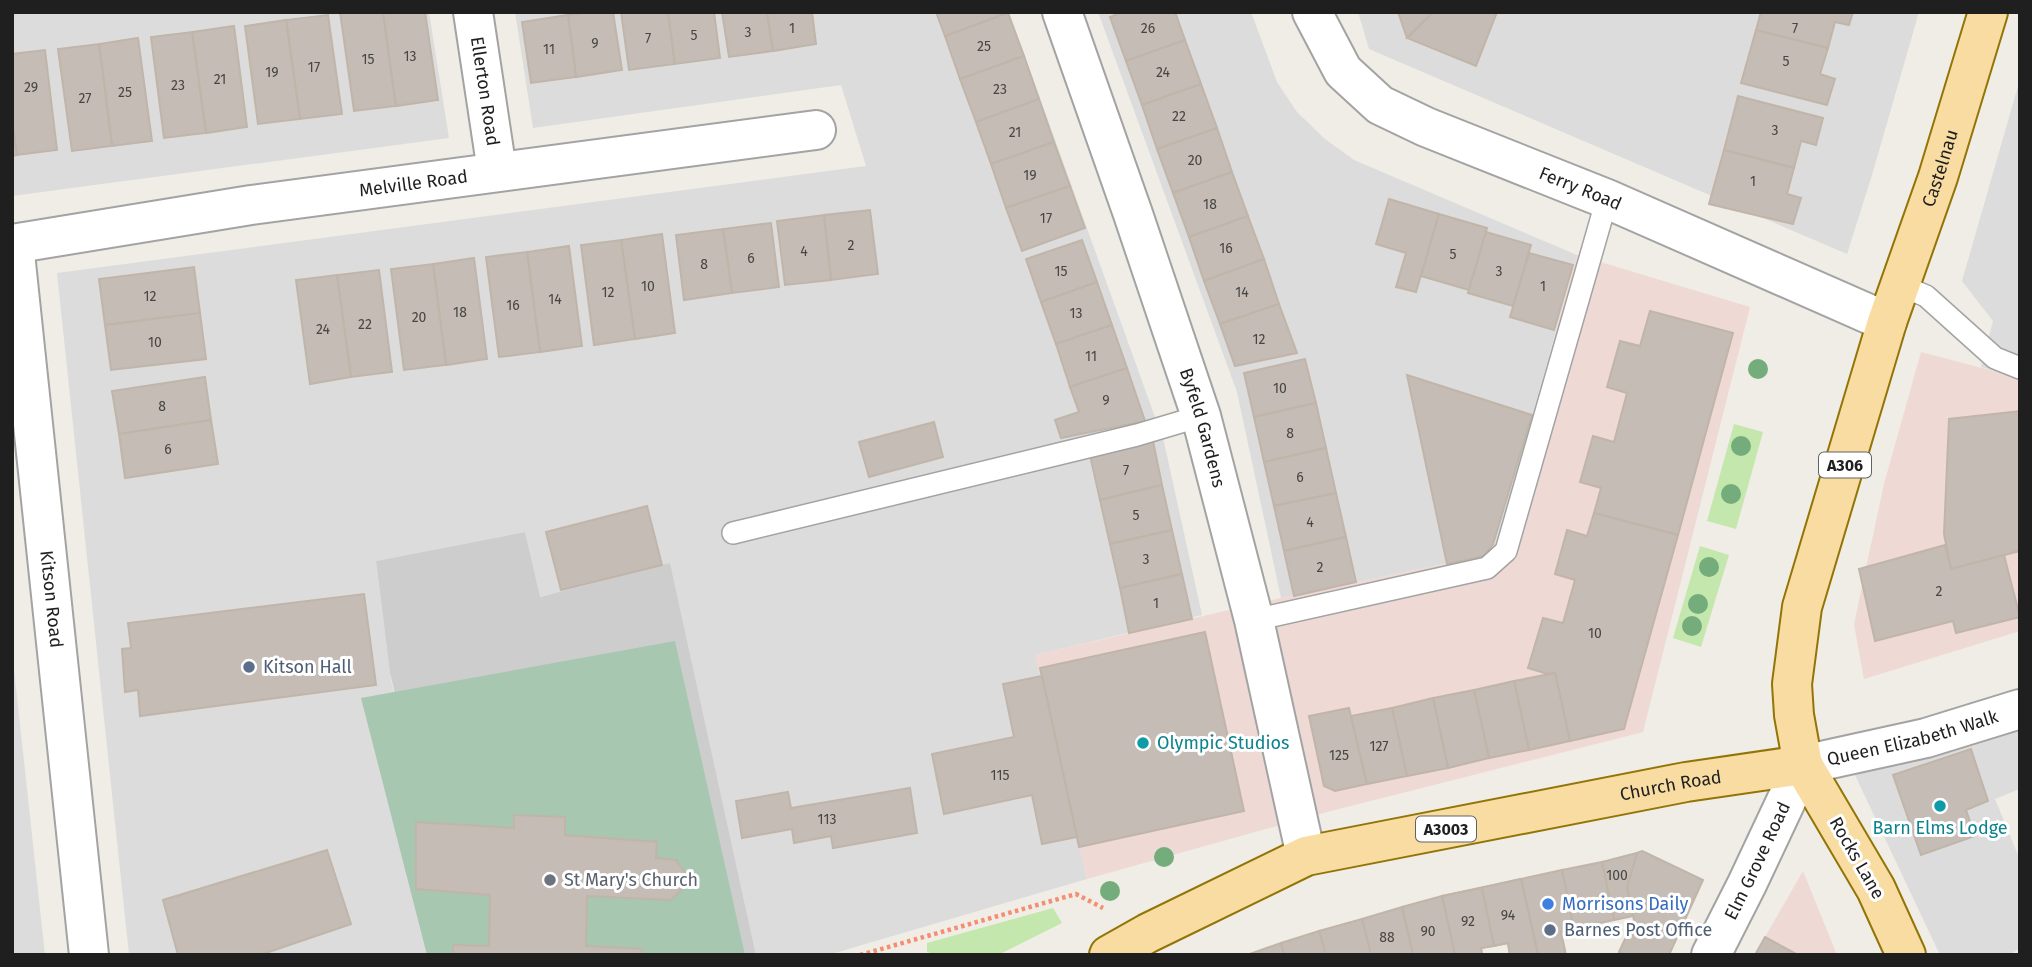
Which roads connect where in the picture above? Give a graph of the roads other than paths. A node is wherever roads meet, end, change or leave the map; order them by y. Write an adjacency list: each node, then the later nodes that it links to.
1 (473, 12): 6 (street, Ellerton Road)
2 (1062, 12): 12 (street, Byfeld Gardens)
3 (1312, 12): 7 (street, Ferry Road)
4 (1988, 12): 9 (main road, Castelnau / A306)
5 (816, 130): 6 (street, Melville Road)
6 (497, 171): 8 (street, Melville Road)
7 (1606, 200): 10 (street, Ferry Road); 14 (lane)
8 (13, 244): 18 (street, Kitson Road)
9 (1900, 285): 10 (main road, Castelnau / A306); 11 (lane)
10 (1887, 322): 16 (main road, A306)
11 (2020, 368)
12 (1201, 416): 13 (lane); 14 (street, Byfeld Gardens)
13 (733, 533)
14 (1254, 620): 17 (street, Byfeld Gardens)
15 (2020, 709): 16 (street, Queen Elizabeth Walk)
16 (1803, 765): 17 (main road, Church Road / A3003); 20 (street, Elm Grove Road); 21 (main road, Rocks Lane / A306)
17 (1306, 856): 19 (main road, Church Road / A3003)
18 (89, 955)
19 (1108, 955)
20 (1711, 955)
21 (1906, 955)

